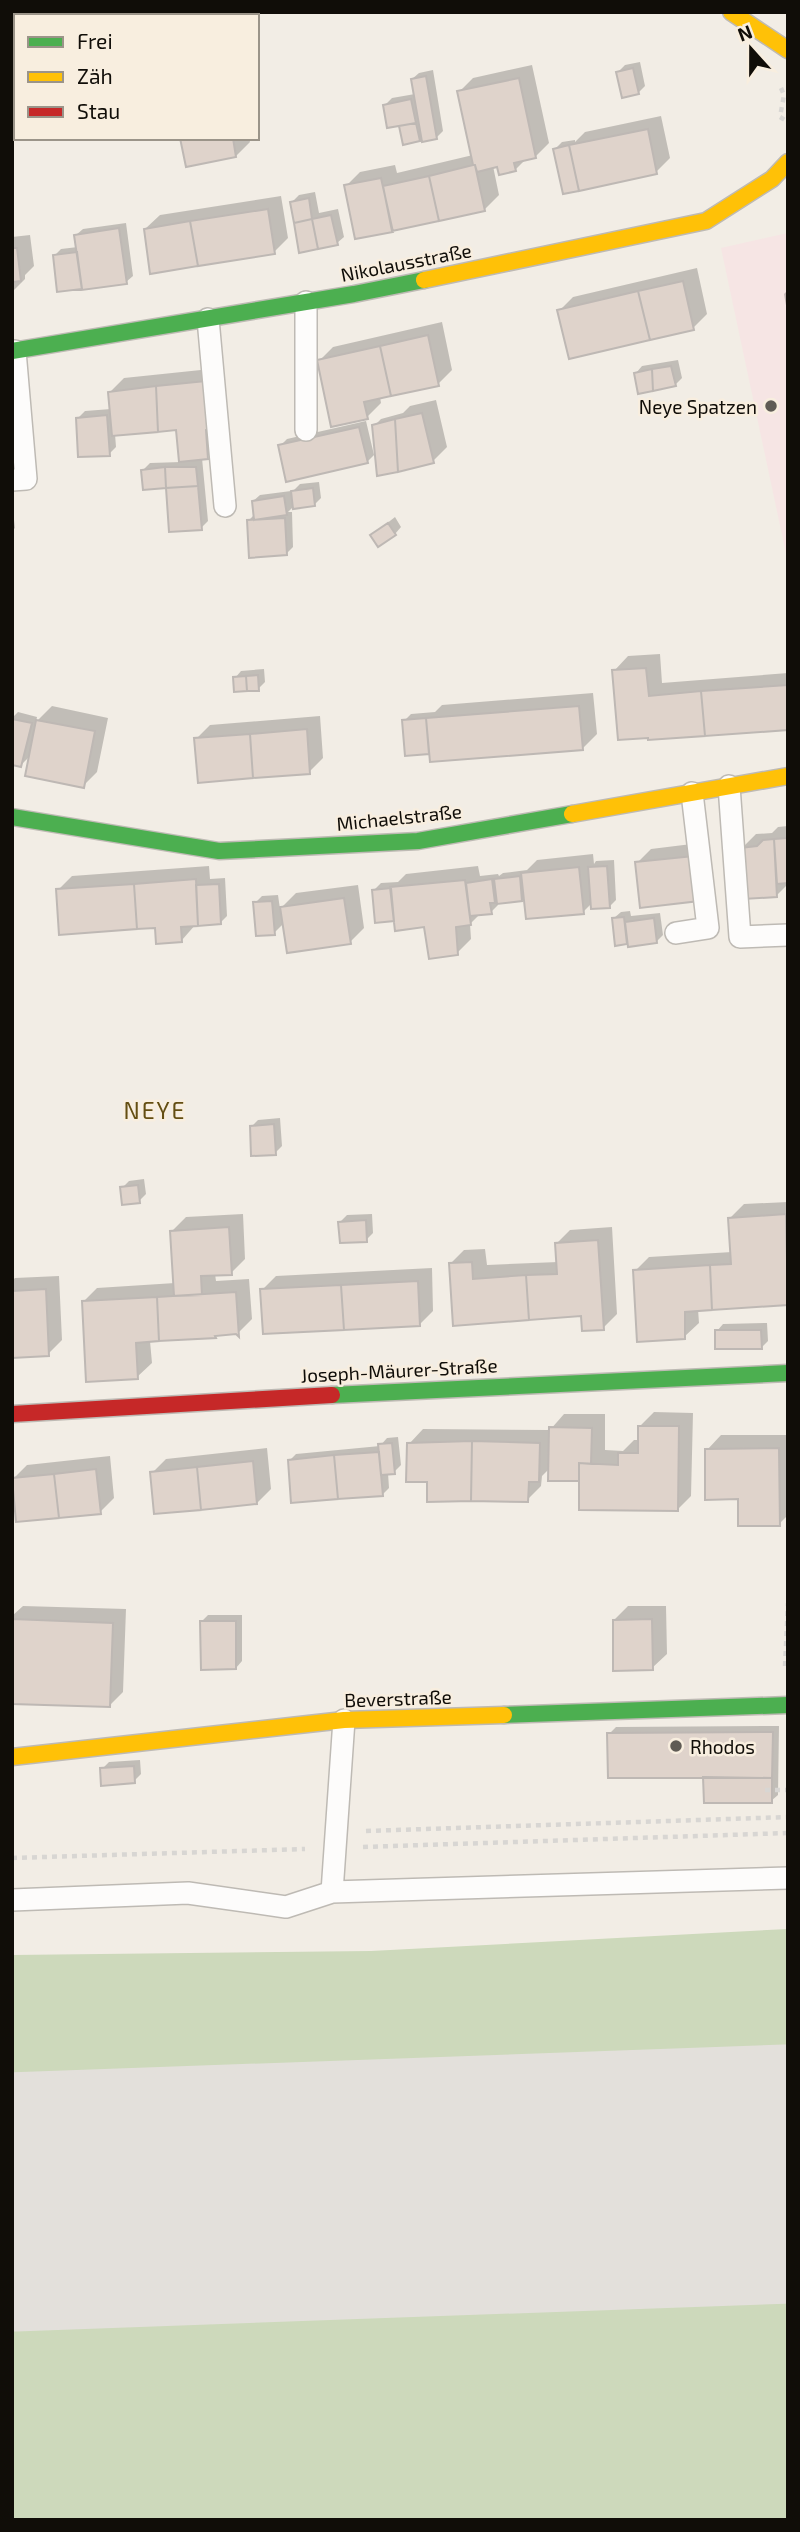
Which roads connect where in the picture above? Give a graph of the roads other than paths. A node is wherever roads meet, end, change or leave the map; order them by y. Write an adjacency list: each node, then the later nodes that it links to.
1 (731, 12): 2 (street)
2 (788, 50)
3 (788, 162): 4 (street, Nikolausstraße)
4 (306, 302): 5 (street, Nikolausstraße); 7 (lane)
5 (208, 319): 6 (street, Nikolausstraße); 9 (lane)
6 (14, 351): 8 (lane)
7 (306, 430)
8 (12, 480)
9 (225, 506)
10 (788, 776): 11 (street, Michaelstraße)
11 (729, 786): 12 (street, Michaelstraße); 15 (lane)
12 (692, 793): 13 (street, Michaelstraße); 14 (lane)
13 (12, 817)
14 (676, 933)
15 (788, 935)
16 (788, 1373): 17 (street, Joseph-Mäurer-Straße)
17 (12, 1414)
18 (785, 1705): 19 (street, Beverstraße)
19 (344, 1720): 20 (street, Beverstraße); 22 (lane)
20 (12, 1757)
21 (788, 1878): 22 (lane)
22 (332, 1892): 23 (lane)
23 (12, 1900)

